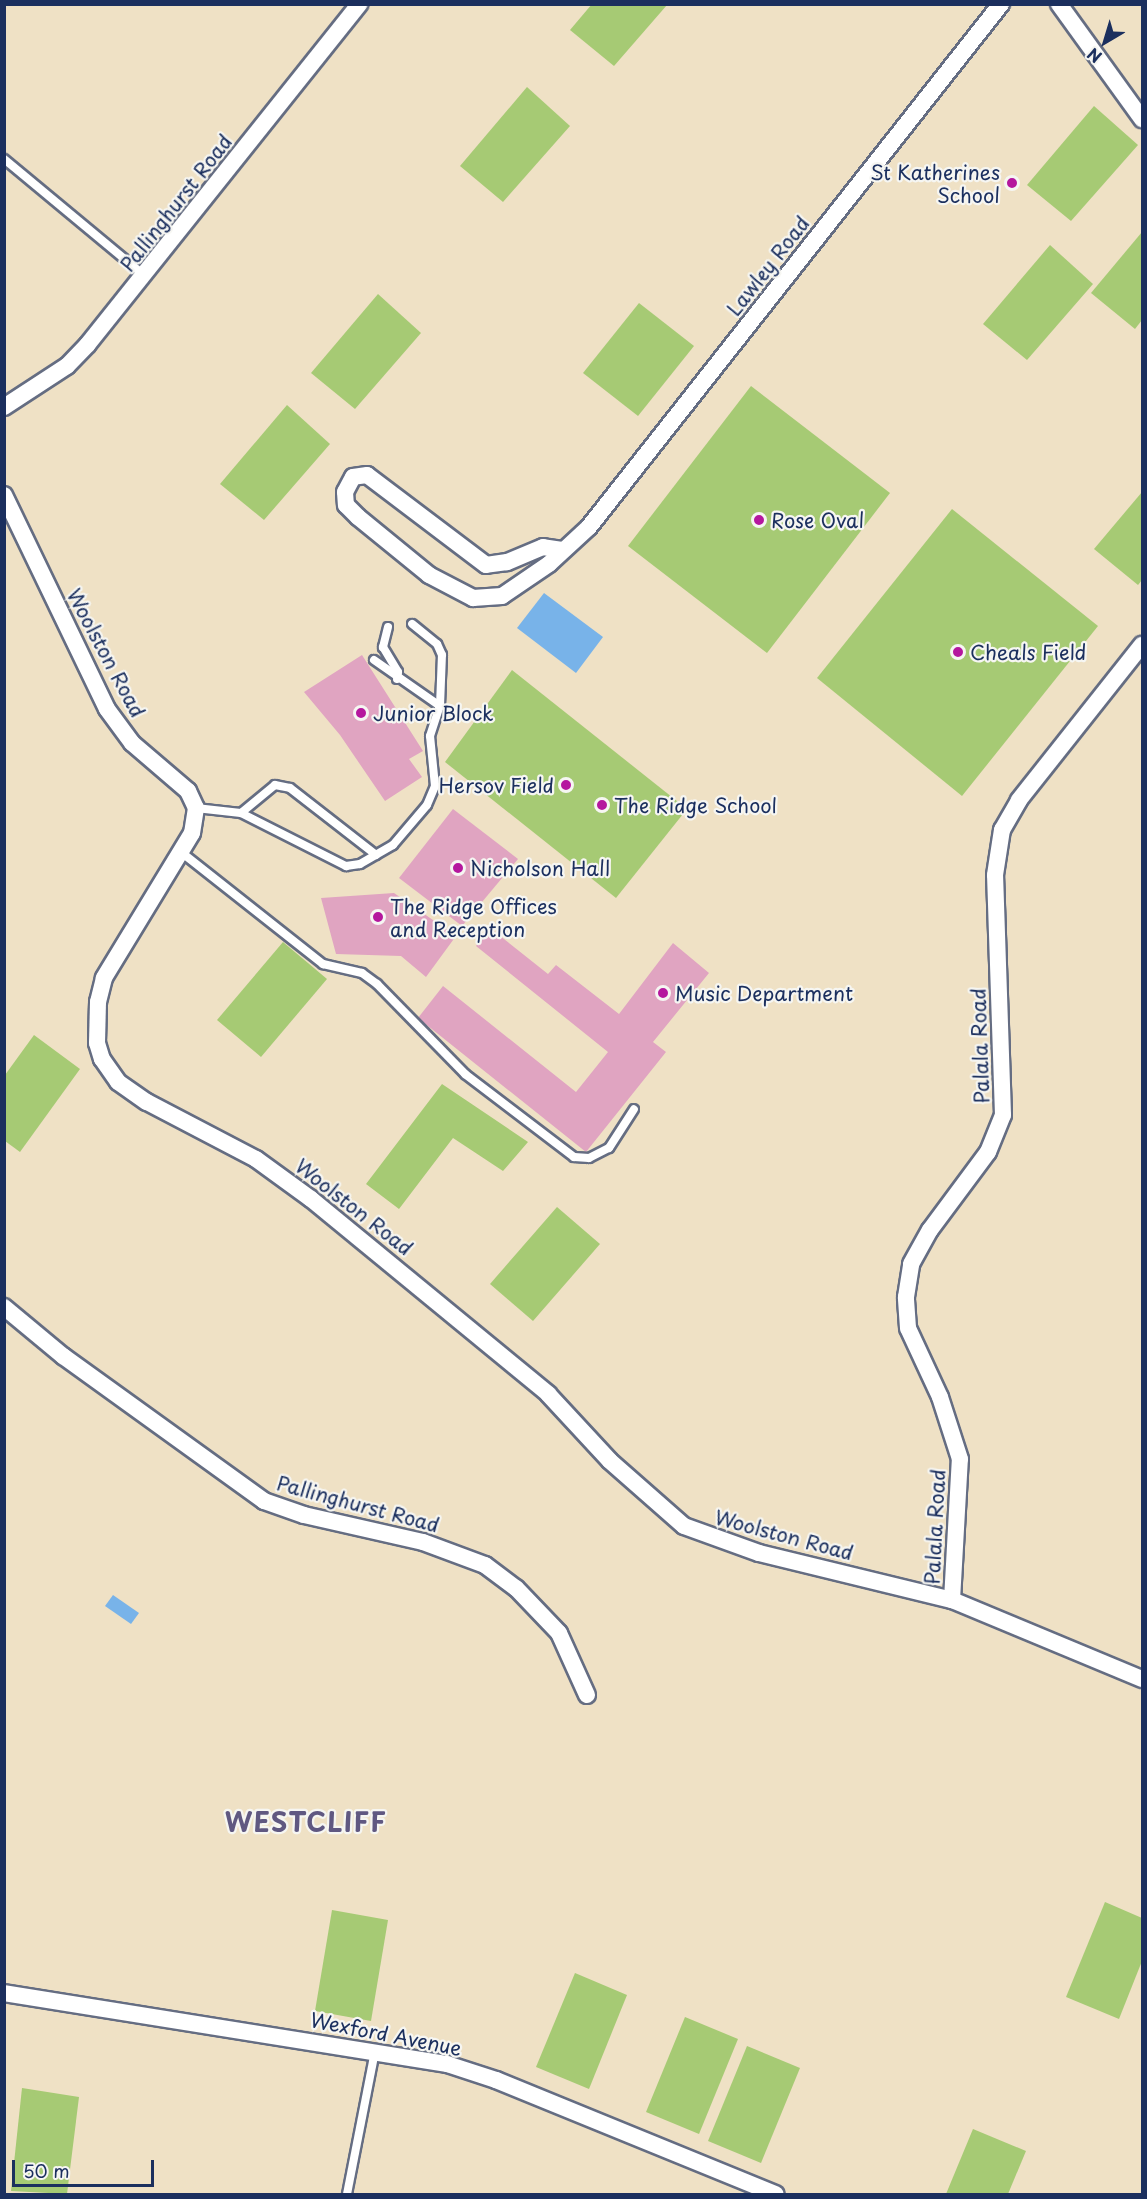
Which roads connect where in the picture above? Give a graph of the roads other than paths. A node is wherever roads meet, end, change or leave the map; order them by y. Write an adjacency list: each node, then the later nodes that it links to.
1 (359, 4): 6 (street, Pallinghurst Road)
2 (1001, 4): 9 (street, Lawley Road)
3 (1059, 4): 4 (street)
4 (1143, 119)
5 (4, 159): 6 (lane)
6 (146, 276): 7 (street, Pallinghurst Road)
7 (4, 407)
8 (4, 495): 16 (street, Woolston Road)
9 (562, 550): 9 (street, Lawley Road)
10 (412, 624): 15 (lane)
11 (387, 627): 14 (lane)
12 (1143, 645): 22 (street, Palala Road)
13 (374, 660): 14 (lane)
14 (397, 679): 15 (lane)
15 (440, 706): 19 (lane)
16 (196, 808): 17 (lane); 18 (street, Woolston Road)
17 (241, 813): 19 (lane); 19 (lane)
18 (181, 852): 20 (lane); 22 (street, Woolston Road)
19 (376, 855)
20 (634, 1109)
21 (4, 1307): 24 (street, Pallinghurst Road)
22 (952, 1600): 23 (street, Woolston Road)
23 (1143, 1679)
24 (587, 1695)
25 (4, 1993): 26 (street, Wexford Avenue)
26 (375, 2051): 27 (street, Wexford Avenue); 28 (lane)
27 (731, 2174): 29 (street); 30 (street, Wexford Avenue)
28 (347, 2194)
29 (741, 2194)
30 (776, 2194)

